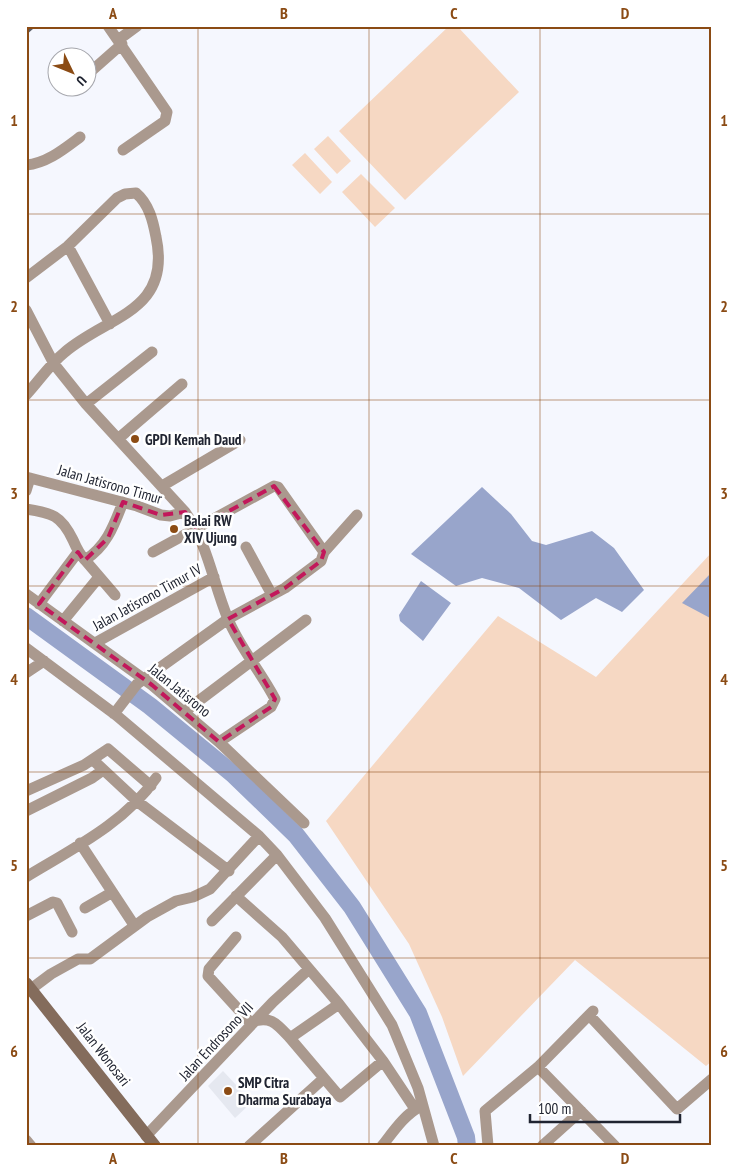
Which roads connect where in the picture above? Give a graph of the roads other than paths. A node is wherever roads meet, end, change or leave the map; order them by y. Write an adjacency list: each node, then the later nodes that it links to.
1 (108, 26): 3 (street)
2 (137, 26): 3 (street)
3 (120, 42): 4 (street); 6 (street)
4 (98, 64)
5 (80, 136): 7 (street)
6 (123, 150)
7 (26, 165)
8 (68, 246): 9 (street); 11 (street); 11 (street)
9 (26, 278)
10 (26, 310): 13 (street)
11 (110, 324): 13 (street)
12 (152, 352): 16 (street)
13 (54, 364): 15 (street); 16 (street)
14 (182, 384): 17 (street)
15 (26, 395)
16 (86, 404): 17 (street)
17 (119, 438): 20 (street)
18 (240, 440): 20 (street)
19 (28, 477): 21 (street); 22 (street, Jalan Jatisrono Timur)
20 (162, 486): 24 (street)
21 (26, 491)
22 (123, 502): 24 (street, Jalan Jatisrono Timur); 30 (street)
23 (26, 509): 30 (street)
24 (185, 512): 26 (street)
25 (357, 515): 29 (street)
26 (197, 529): 28 (street); 29 (street); 31 (street)
27 (246, 547): 35 (street)
28 (153, 552)
29 (324, 554): 35 (street)
30 (82, 556): 32 (street); 36 (street)
31 (214, 576): 37 (street); 40 (street, Jalan Jatisrono Timur IV)
32 (99, 577): 34 (street); 39 (street)
33 (26, 594): 36 (street, Jalan Jatisrono)
34 (115, 595)
35 (272, 596): 37 (street)
36 (40, 604): 39 (street, Jalan Jatisrono)
37 (228, 619): 43 (street); 45 (street)
38 (306, 620): 43 (street)
39 (63, 621): 40 (street, Jalan Jatisrono)
40 (95, 643): 45 (street, Jalan Jatisrono)
41 (26, 648): 42 (street)
42 (44, 661): 44 (street); 46 (street)
43 (251, 662): 47 (street); 48 (street)
44 (26, 673)
45 (140, 682): 46 (street); 47 (street, Jalan Jatisrono)
46 (116, 710): 55 (street)
47 (184, 712): 48 (street, Jalan Jatisrono)
48 (219, 742): 54 (street, Jalan Jatisrono)
49 (93, 760): 50 (street); 51 (street); 52 (street)
50 (103, 770): 52 (street); 53 (street)
51 (26, 792)
52 (138, 802): 56 (street); 58 (street)
53 (28, 806)
54 (304, 823)
55 (259, 836): 57 (street); 58 (street)
56 (80, 843): 59 (street); 60 (street)
57 (277, 854): 61 (street); 77 (street)
58 (229, 870): 65 (street)
59 (27, 874)
60 (111, 893): 62 (street); 65 (street)
61 (236, 896): 64 (street); 68 (street)
62 (85, 908)
63 (26, 916): 66 (street)
64 (212, 921)
65 (134, 925): 69 (street)
66 (72, 932)
67 (236, 937): 71 (street)
68 (309, 969): 70 (street); 71 (street, Jalan Endrosono VII)
69 (28, 986): 79 (main road, Jalan Wonosari)
70 (339, 1004): 72 (street); 73 (street)
71 (257, 1020): 72 (street); 79 (street, Jalan Endrosono VII)
72 (290, 1038): 75 (street)
73 (383, 1061): 75 (street); 77 (street)
74 (538, 1068): 76 (street); 78 (street); 86 (street)
75 (323, 1079): 83 (street)
76 (712, 1079)
77 (419, 1107): 84 (street); 85 (street)
78 (581, 1110): 87 (street); 88 (street)
79 (146, 1136): 82 (main road, Jalan Wonosari)
80 (26, 1140): 81 (street)
81 (31, 1146)
82 (155, 1146)
83 (249, 1146)
84 (382, 1146)
85 (434, 1146)
86 (488, 1146)
87 (542, 1146)
88 (615, 1146)

